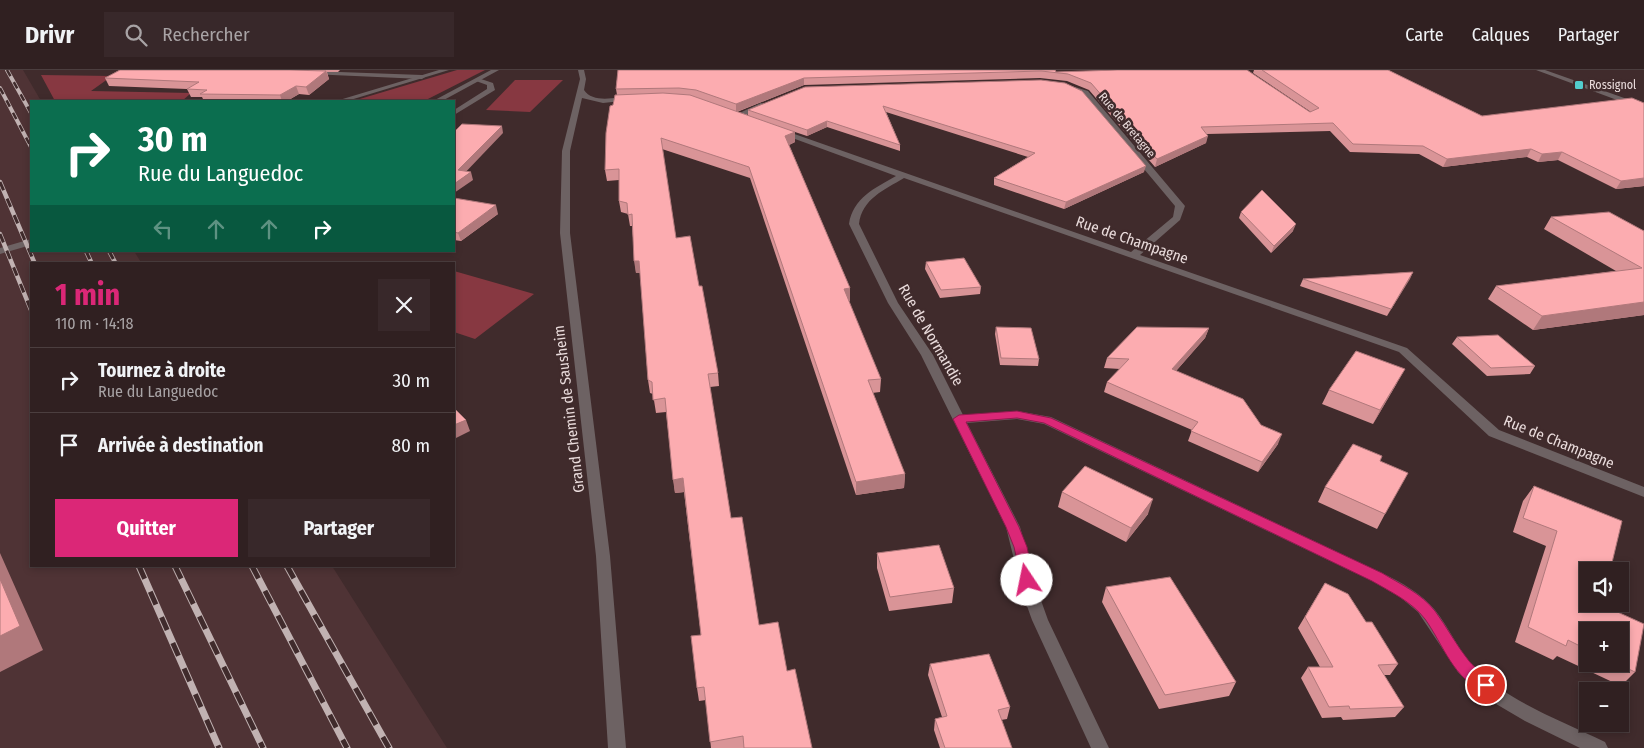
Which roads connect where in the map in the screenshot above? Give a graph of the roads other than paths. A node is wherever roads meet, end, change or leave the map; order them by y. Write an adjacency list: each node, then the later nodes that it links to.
1 (446, 70): 6 (street)
2 (496, 70): 7 (street)
3 (581, 70): 9 (street, Grand Chemin de Sausheim)
4 (1539, 70): 14 (street)
5 (308, 73): 6 (street)
6 (422, 77): 11 (street)
7 (478, 80): 12 (street); 15 (street)
8 (1057, 84): 21 (street, Rue de Bretagne)
9 (581, 90): 10 (street); 24 (street, Grand Chemin de Sausheim)
10 (644, 98)
11 (343, 100)
12 (439, 100)
13 (768, 103): 16 (street)
14 (1644, 108)
15 (455, 112)
16 (755, 123)
17 (774, 130): 18 (street, Rue de Champagne)
18 (902, 176): 21 (street, Rue de Champagne); 22 (street, Rue de Normandie)
19 (30, 242): 20 (street)
20 (0, 251)
21 (1132, 256): 23 (street, Rue de Champagne)
22 (959, 419): 25 (street, Rue de Normandie); 26 (street)
23 (1644, 492)
24 (617, 748)
25 (1100, 748)
26 (1599, 748)

